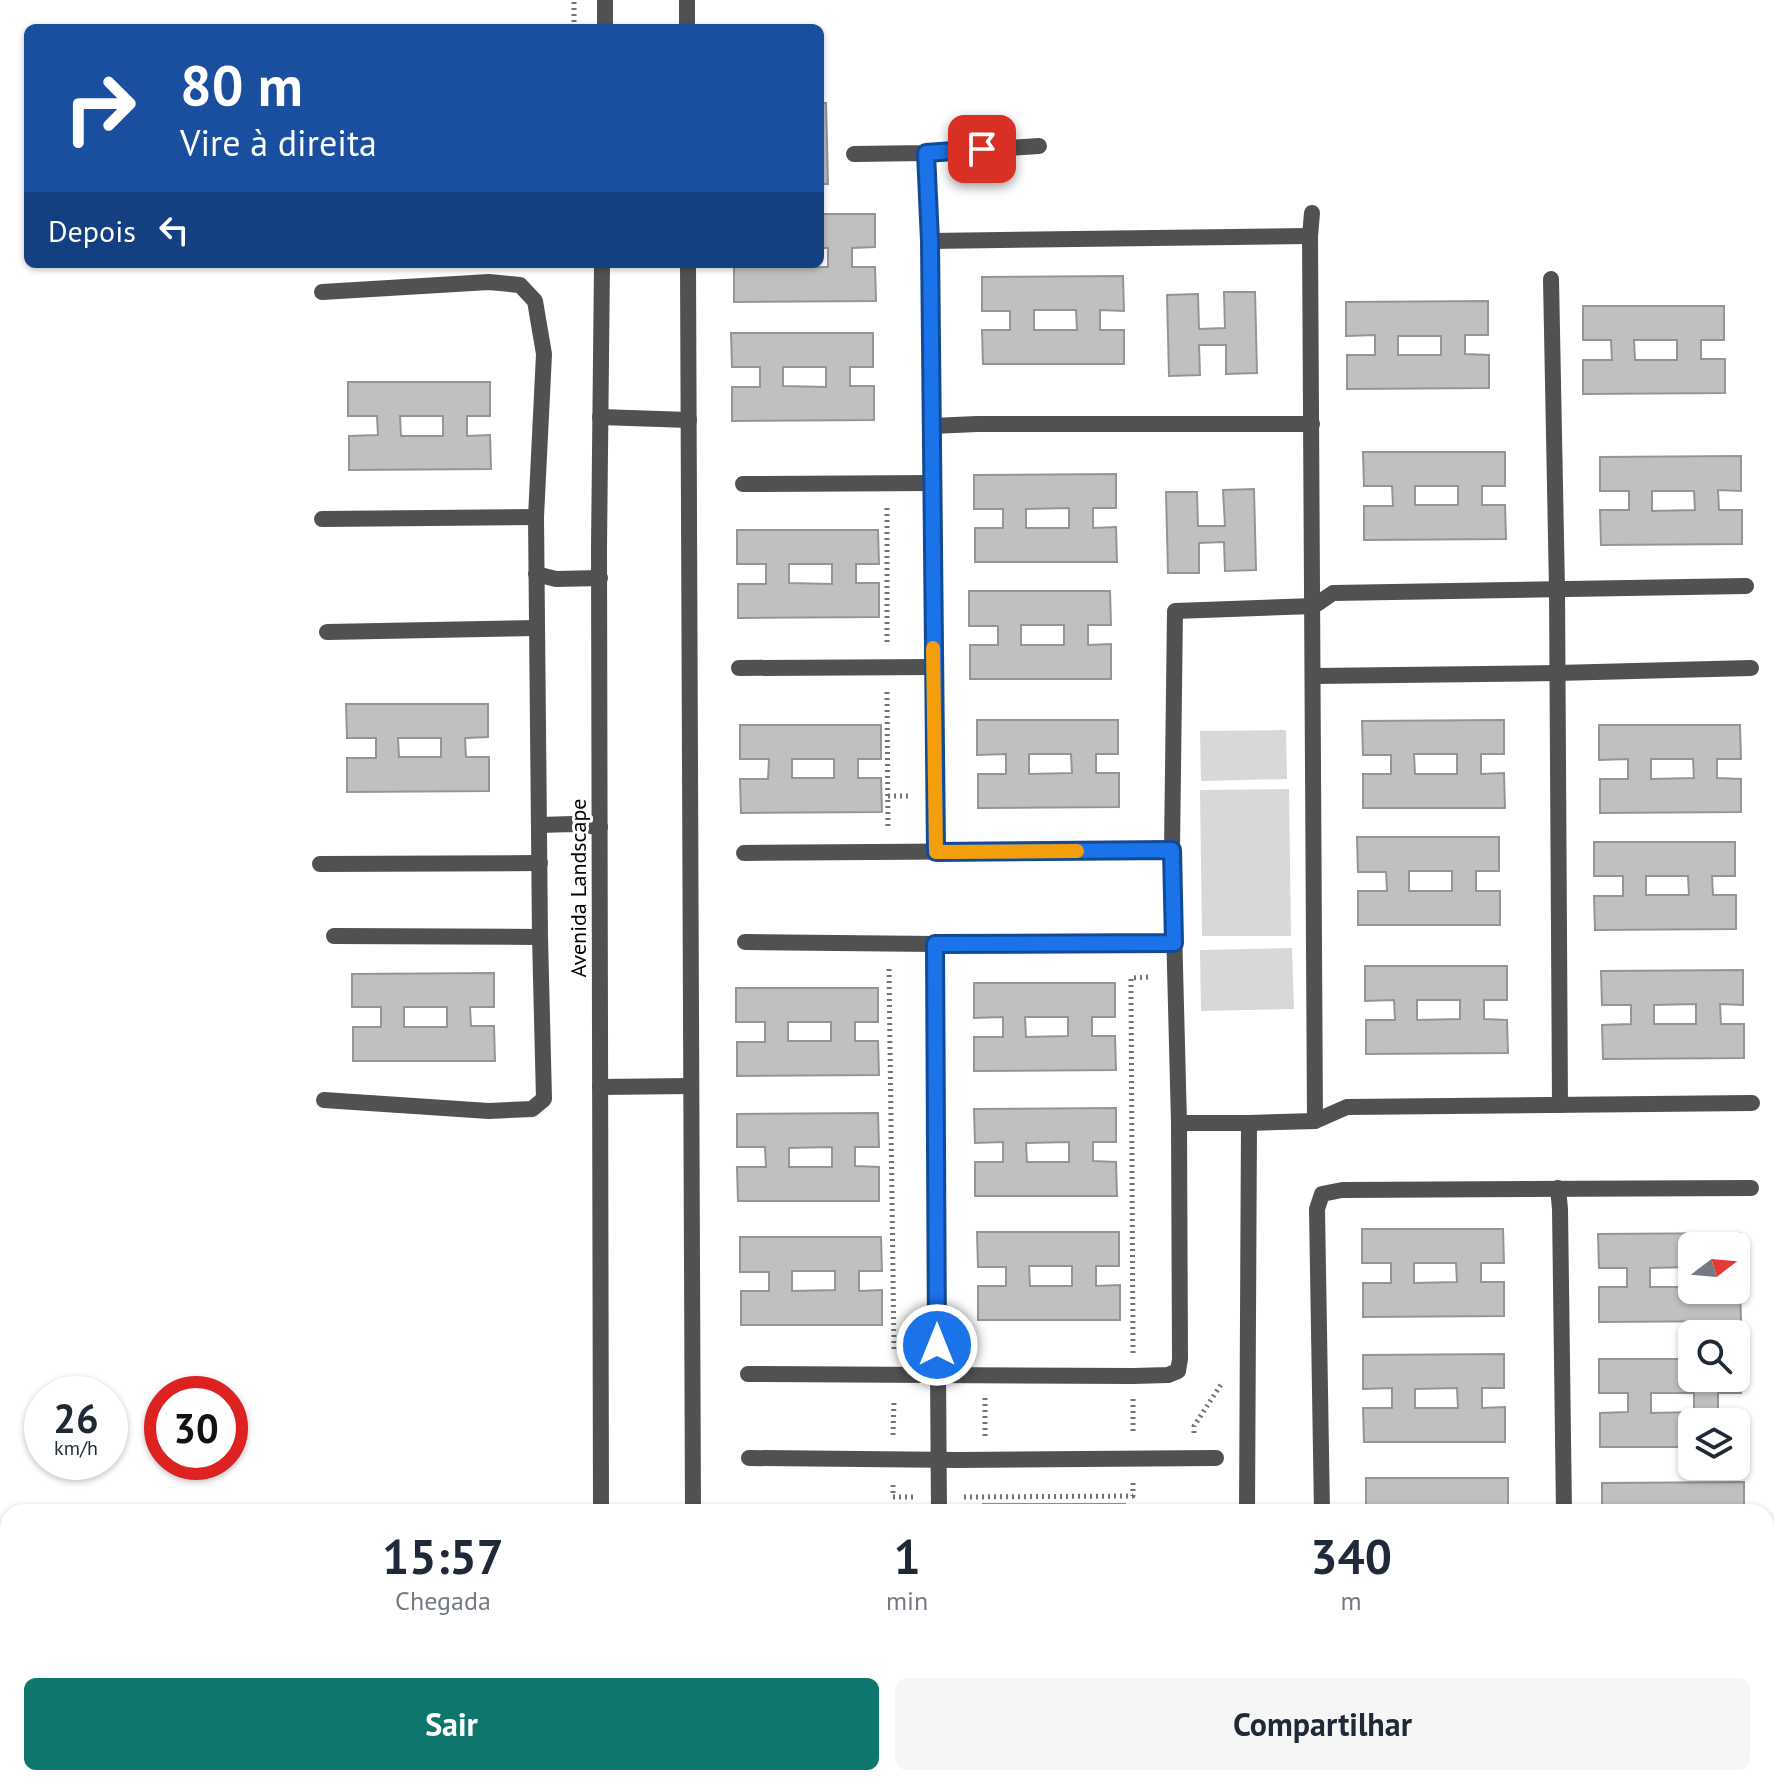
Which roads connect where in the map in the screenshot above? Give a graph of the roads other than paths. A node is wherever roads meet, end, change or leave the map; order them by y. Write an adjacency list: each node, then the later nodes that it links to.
1 (605, 0): 3 (street)
2 (687, 0): 4 (street)
3 (605, 24)
4 (687, 24)
5 (1039, 146): 6 (street)
6 (926, 153): 7 (street); 10 (street)
7 (854, 154)
8 (1312, 213): 9 (street)
9 (1310, 236): 10 (street); 17 (street)
10 (930, 241): 18 (street)
11 (602, 268): 15 (street, Avenida Landscape)
12 (688, 268): 16 (street)
13 (1551, 279): 26 (street)
14 (322, 292): 21 (street)
15 (600, 417): 16 (street); 24 (street, Avenida Landscape)
16 (689, 420): 47 (street)
17 (1312, 424): 18 (street); 27 (street)
18 (932, 426): 19 (street)
19 (932, 483): 20 (street); 30 (street)
20 (743, 484)
21 (536, 517): 22 (street); 23 (street)
22 (322, 519)
23 (536, 574): 24 (street); 28 (street)
24 (600, 578): 36 (street, Avenida Landscape)
25 (1746, 586): 26 (street)
26 (1557, 590): 27 (street); 33 (street)
27 (1314, 606): 34 (street); 37 (street)
28 (537, 628): 29 (street); 35 (street)
29 (327, 632)
30 (934, 667): 31 (street); 38 (street)
31 (739, 668)
32 (1751, 668): 33 (street)
33 (1557, 673): 34 (street); 51 (street)
34 (1314, 676): 52 (street)
35 (540, 825): 36 (street); 40 (street)
36 (600, 827): 48 (street, Avenida Landscape)
37 (1172, 850): 38 (street); 45 (street)
38 (936, 852): 39 (street)
39 (744, 853)
40 (540, 863): 41 (street); 43 (street)
41 (320, 864)
42 (334, 936): 43 (street)
43 (540, 937): 49 (street)
44 (745, 942): 46 (street)
45 (1174, 943): 46 (street); 53 (street)
46 (935, 944): 58 (street)
47 (691, 1086): 48 (street); 63 (street)
48 (600, 1087): 62 (street, Avenida Landscape)
49 (324, 1100)
50 (1752, 1103): 51 (street)
51 (1560, 1105): 52 (street)
52 (1315, 1121): 54 (street)
53 (1179, 1123): 54 (street); 58 (street)
54 (1249, 1123): 65 (street)
55 (1558, 1188): 56 (street); 66 (street); 67 (street)
56 (1751, 1188)
57 (748, 1374): 58 (street)
58 (937, 1376): 61 (street)
59 (749, 1458): 61 (street)
60 (1216, 1458): 61 (street)
61 (938, 1459): 64 (street)
62 (601, 1504)
63 (693, 1504)
64 (939, 1504)
65 (1247, 1504)
66 (1322, 1504)
67 (1564, 1504)

